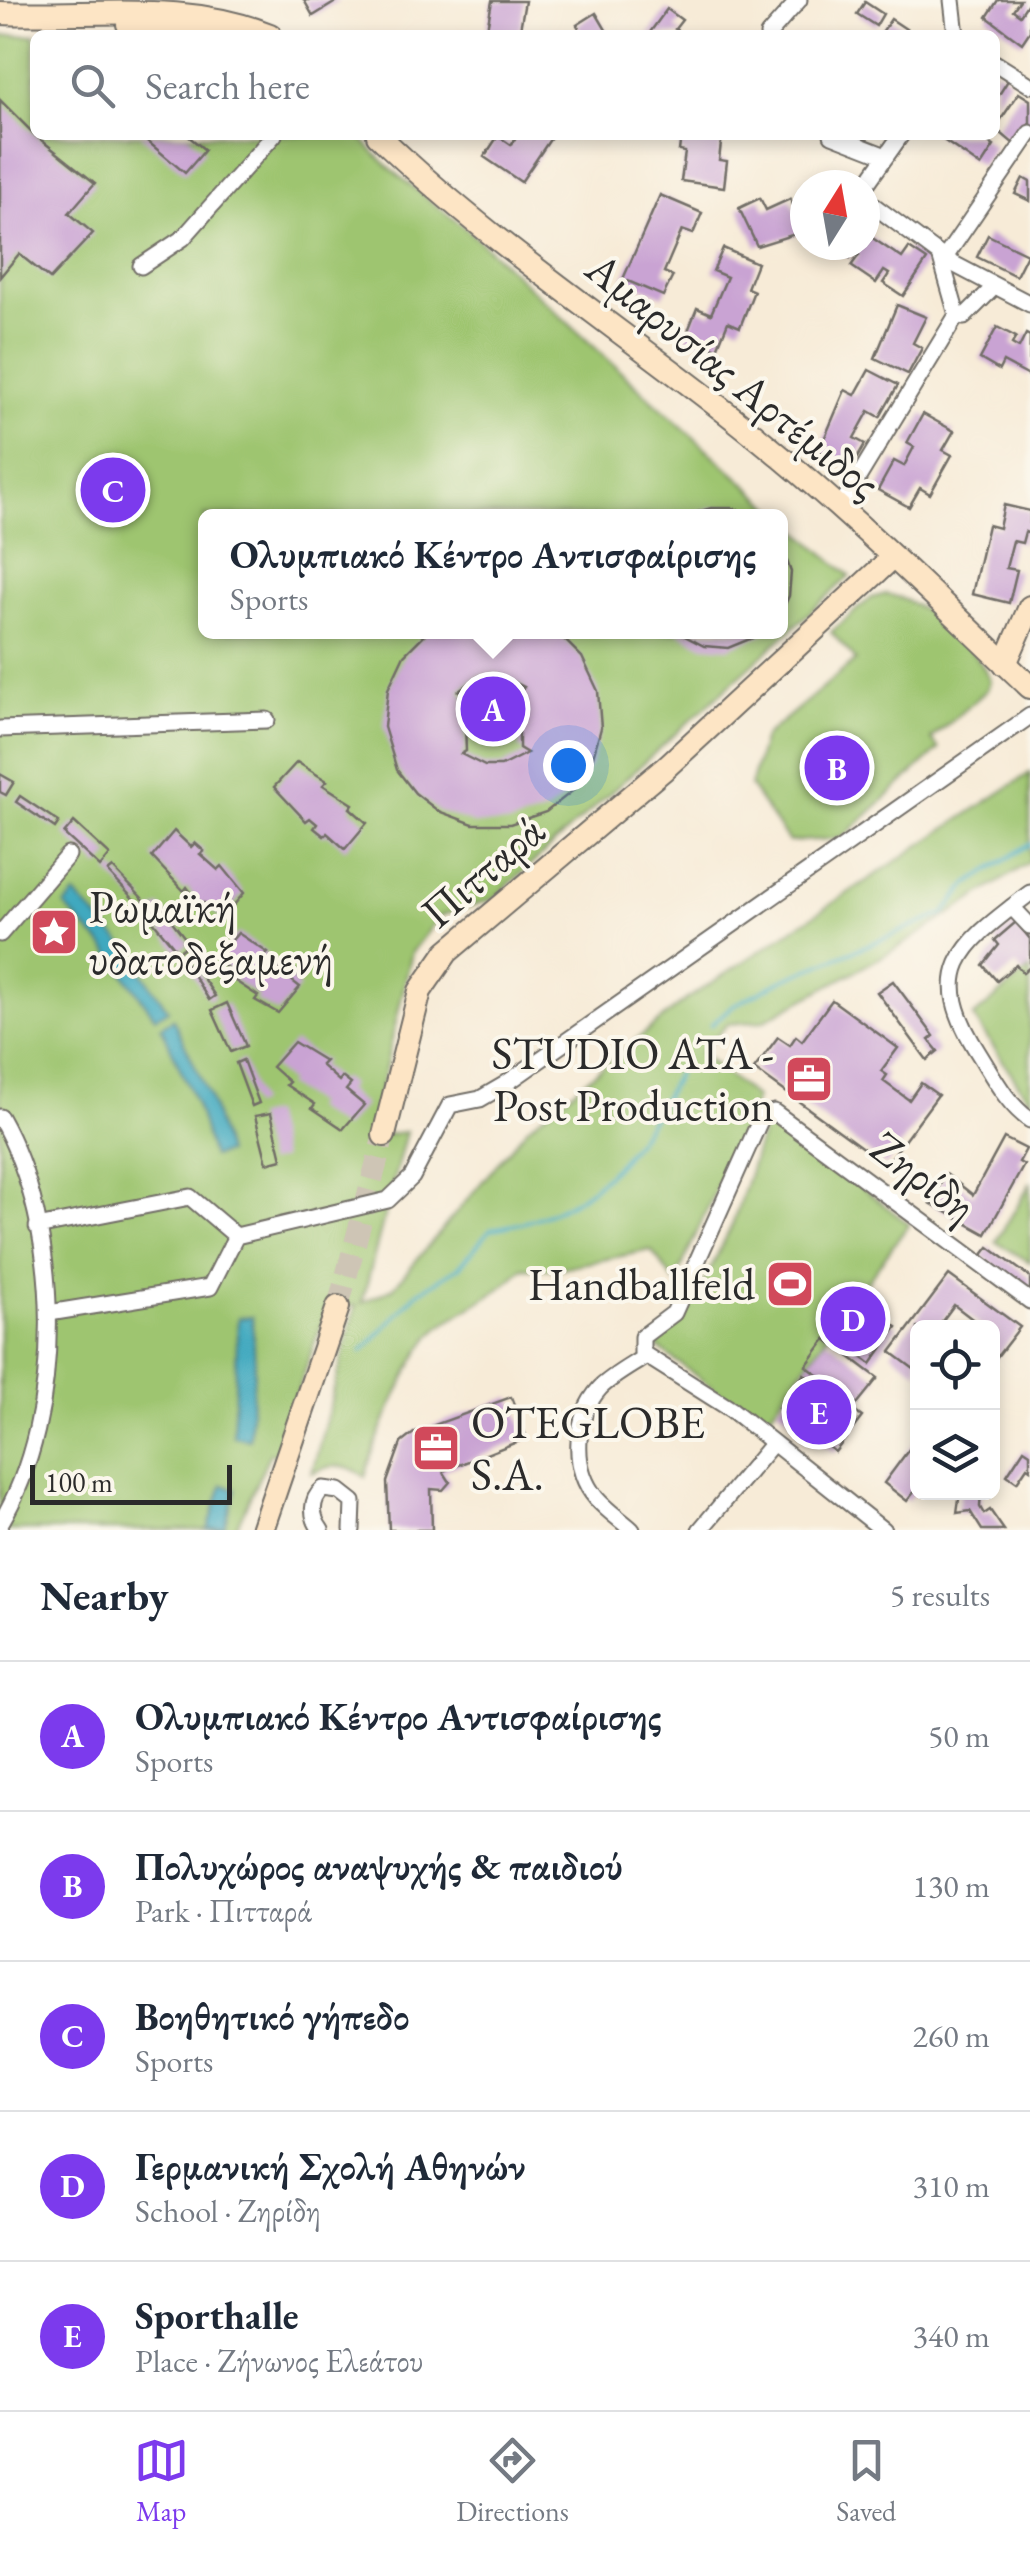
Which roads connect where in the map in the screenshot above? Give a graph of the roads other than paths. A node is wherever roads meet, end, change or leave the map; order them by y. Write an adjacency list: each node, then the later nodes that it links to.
1 (229, 0): 9 (main road)
2 (799, 0): 10 (street)
3 (952, 0): 11 (street)
4 (197, 8): 5 (main road); 6 (main road); 7 (main road); 8 (main road)
5 (0, 13)
6 (0, 24)
7 (229, 30)
8 (259, 30)
9 (263, 30)
10 (772, 30)
11 (955, 30)
12 (1000, 66): 13 (street)
13 (1030, 85)
14 (1030, 133): 22 (street)
15 (270, 140): 23 (street)
16 (384, 140): 27 (main road, Αμαρυσίας Αρτέμιδος)
17 (845, 140): 19 (street)
18 (898, 140): 19 (street)
19 (886, 156): 20 (street)
20 (876, 170)
21 (880, 211): 22 (street)
22 (944, 260): 24 (street); 26 (street)
23 (141, 266)
24 (994, 287): 25 (street); 26 (street)
25 (1030, 304)
26 (957, 315): 27 (street)
27 (840, 509): 28 (main road, Αμαρυσίας Αρτέμιδος)
28 (893, 557): 30 (main road, Αμαρυσίας Αρτέμιδος); 42 (main road, Πιτταρά)
29 (1030, 607): 30 (main road)
30 (1005, 664): 31 (main road, Αμαρυσίας Αρτέμιδος)
31 (1030, 687)
32 (1030, 716): 44 (street)
33 (266, 720): 34 (street)
34 (0, 729)
35 (68, 855): 39 (street)
36 (1030, 893): 37 (street)
37 (1012, 907): 38 (street); 41 (street)
38 (1030, 926)
39 (0, 934)
40 (0, 1117): 43 (street)
41 (1030, 1120)
42 (384, 1135)
43 (37, 1227): 44 (street); 47 (street)
44 (236, 1236): 47 (street)
45 (1030, 1301): 48 (street, Ζηρίδη)
46 (338, 1307): 51 (main road)
47 (49, 1312): 50 (street)
48 (646, 1356): 49 (street); 54 (street)
49 (773, 1443): 55 (street); 56 (street)
50 (0, 1524)
51 (262, 1530)
52 (321, 1530): 53 (street)
53 (352, 1530)
54 (632, 1530)
55 (700, 1530)
56 (883, 1530)

